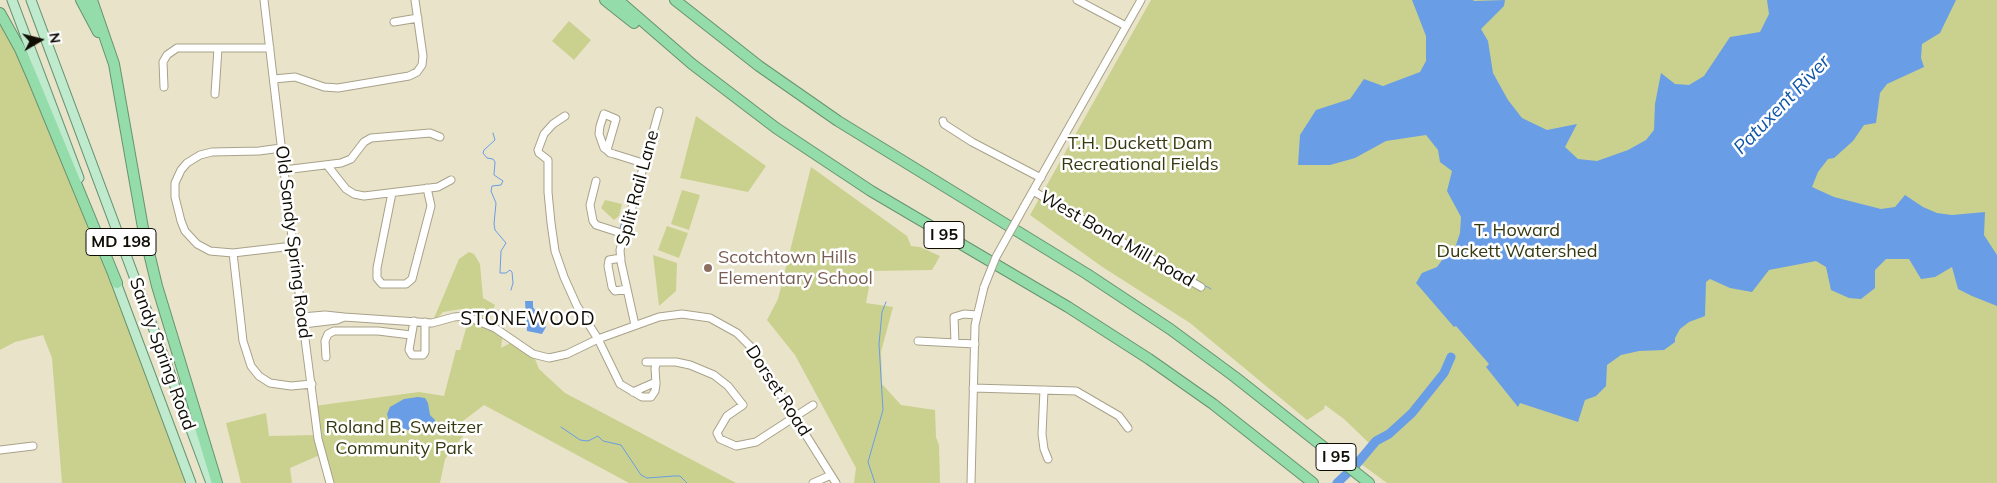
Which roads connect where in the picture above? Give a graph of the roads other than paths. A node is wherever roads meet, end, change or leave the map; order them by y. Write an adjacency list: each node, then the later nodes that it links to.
1 (12, 0): 42 (main road, Sandy Spring Road / MD 198)
2 (31, 0): 74 (main road, Sandy Spring Road / MD 198)
3 (81, 0): 22 (highway)
4 (92, 0): 22 (highway)
5 (264, 0): 17 (street, Old Sandy Spring Road)
6 (415, 0): 13 (street)
7 (606, 0): 18 (highway)
8 (618, 0): 18 (highway, I 95)
9 (675, 0): 80 (highway, I 95)
10 (1077, 0): 15 (street)
11 (1140, 0): 15 (street)
12 (0, 13): 42 (highway)
13 (418, 18): 14 (street); 19 (street)
14 (394, 22)
15 (1126, 26): 32 (street)
16 (218, 48): 17 (street); 20 (street); 21 (street)
17 (270, 48): 19 (street, Old Sandy Spring Road)
18 (692, 64): 79 (highway, I 95)
19 (274, 79): 27 (street, Old Sandy Spring Road)
20 (164, 87)
21 (215, 94)
22 (122, 106): 75 (highway)
23 (659, 111): 29 (street, Split Rail Lane)
24 (565, 116): 53 (street)
25 (943, 120): 32 (street)
26 (440, 137): 30 (street)
27 (281, 148): 31 (street, Old Sandy Spring Road); 40 (street)
28 (606, 150): 28 (street); 29 (street)
29 (646, 164): 38 (street, Split Rail Lane)
30 (327, 165): 31 (street); 37 (street)
31 (284, 170): 39 (street, Old Sandy Spring Road)
32 (1041, 178): 36 (street)
33 (451, 180): 35 (street)
34 (596, 182): 38 (street)
35 (427, 188): 37 (street); 37 (street)
36 (1034, 192): 43 (street, West Bond Mill Road); 45 (street, bridge)
37 (392, 193)
38 (624, 234): 41 (street, Split Rail Lane)
39 (293, 246): 40 (street); 47 (street, Old Sandy Spring Road)
40 (234, 253): 61 (street)
41 (621, 258): 44 (street, Split Rail Lane); 44 (street)
42 (117, 283): 73 (main road, Sandy Spring Road / MD 198)
43 (1201, 287)
44 (627, 289): 50 (street, Split Rail Lane)
45 (977, 315): 55 (street); 56 (street)
46 (344, 317): 47 (street, Dorset Road); 48 (street, Dorset Road); 51 (street)
47 (303, 320): 61 (street, Old Sandy Spring Road)
48 (414, 321): 49 (street, Dorset Road); 52 (street)
49 (425, 322): 52 (street); 53 (street, Dorset Road)
50 (635, 324): 53 (street, Dorset Road); 66 (street, Dorset Road)
51 (346, 330): 52 (street); 57 (street)
52 (411, 335)
53 (598, 339): 64 (street)
54 (918, 341): 55 (street)
55 (955, 343): 56 (street)
56 (974, 344): 62 (street)
57 (326, 357)
58 (646, 362): 59 (street)
59 (657, 362): 60 (street); 66 (street)
60 (656, 382): 64 (street); 64 (street)
61 (312, 384): 76 (street, Old Sandy Spring Road)
62 (973, 388): 63 (street); 78 (street)
63 (1044, 390): 67 (street); 70 (street)
64 (633, 392)
65 (813, 405): 66 (street)
66 (795, 418): 71 (street, Dorset Road)
67 (1128, 428)
68 (33, 446): 69 (street)
69 (0, 450)
70 (1048, 459)
71 (831, 475): 72 (street); 77 (street, Dorset Road)
72 (816, 482)
73 (191, 483)
74 (211, 483)
75 (217, 483)
76 (330, 483)
77 (836, 483)
78 (971, 483)
79 (1313, 483)
80 (1369, 483)

